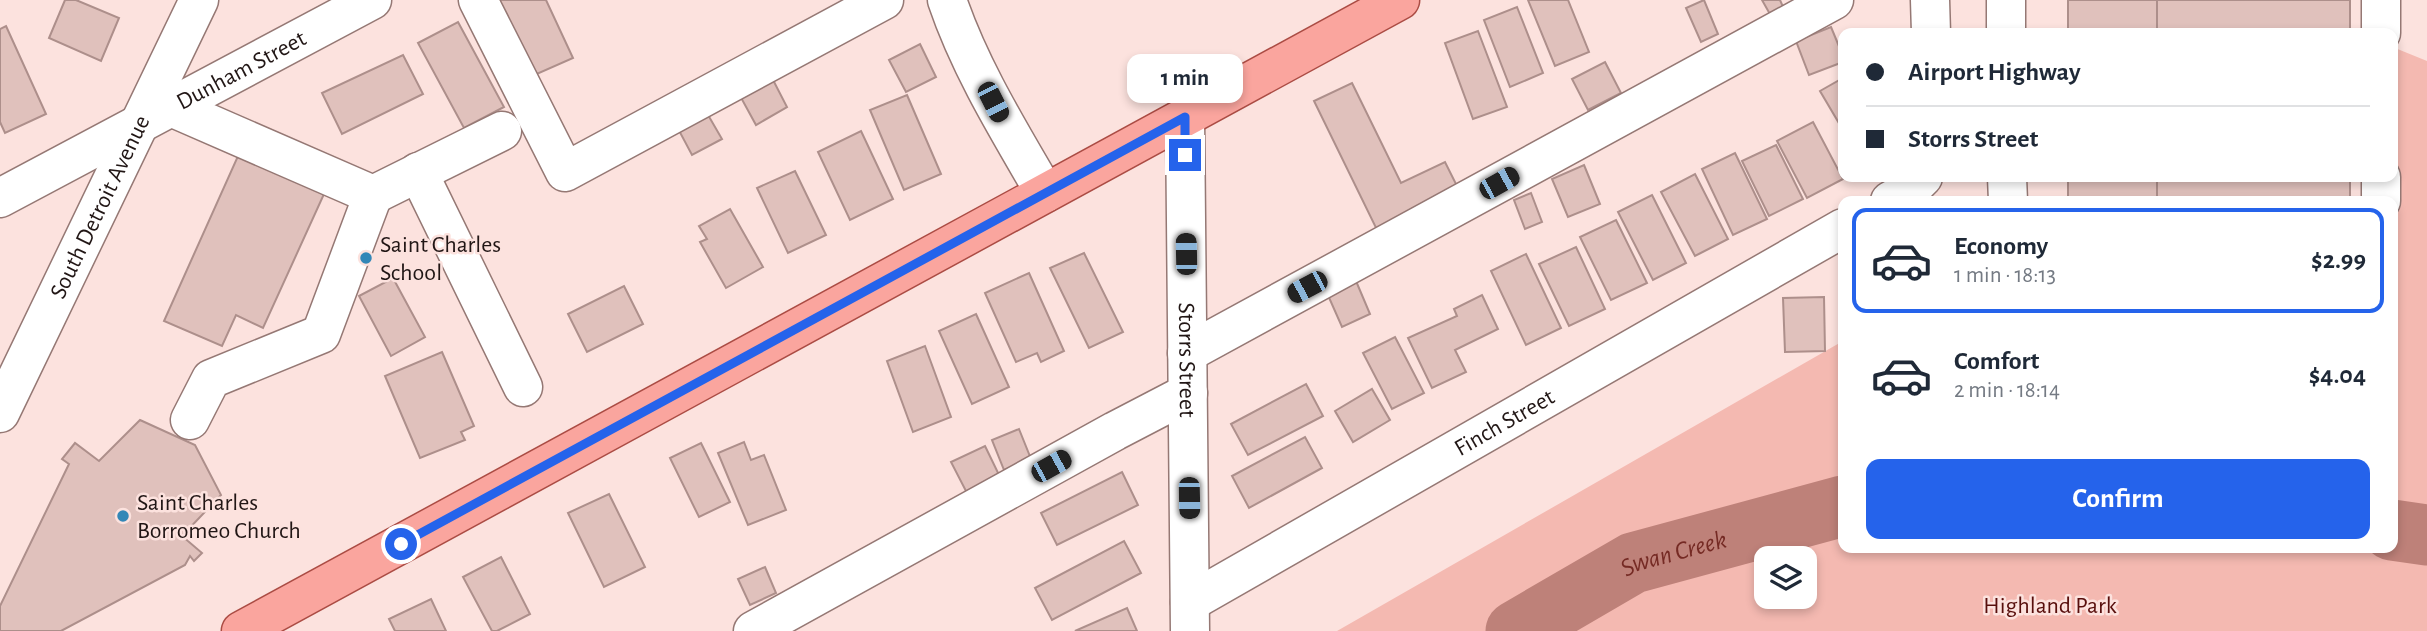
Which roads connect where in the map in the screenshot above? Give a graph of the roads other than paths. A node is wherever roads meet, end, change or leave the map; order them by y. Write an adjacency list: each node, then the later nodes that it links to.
1 (199, 0): 14 (street, South Detroit Avenue)
2 (372, 0): 14 (street, Dunham Street)
3 (478, 0): 4 (street)
4 (884, 0)
5 (947, 0): 19 (street)
6 (1400, 0): 15 (main road)
7 (1834, 0): 24 (street)
8 (1930, 0): 11 (street)
9 (2006, 0): 12 (street)
10 (2381, 0): 13 (street)
11 (1931, 28)
12 (2006, 28)
13 (2381, 28)
14 (155, 116): 20 (street); 22 (street, Dunham Street); 27 (street, South Detroit Avenue)
15 (1185, 117): 19 (main road); 24 (street, Storrs Street)
16 (502, 131): 17 (street)
17 (418, 172): 20 (street); 25 (street)
18 (1918, 182): 21 (street)
19 (1045, 193): 30 (main road)
20 (373, 195): 28 (street)
21 (1899, 196)
22 (0, 198)
23 (1838, 231): 29 (street, Finch Street)
24 (1187, 353): 26 (street, Storrs Street)
25 (523, 387)
26 (1188, 393): 29 (street, Storrs Street); 31 (street)
27 (0, 413)
28 (190, 420)
29 (1190, 617)
30 (241, 631)
31 (753, 631)

